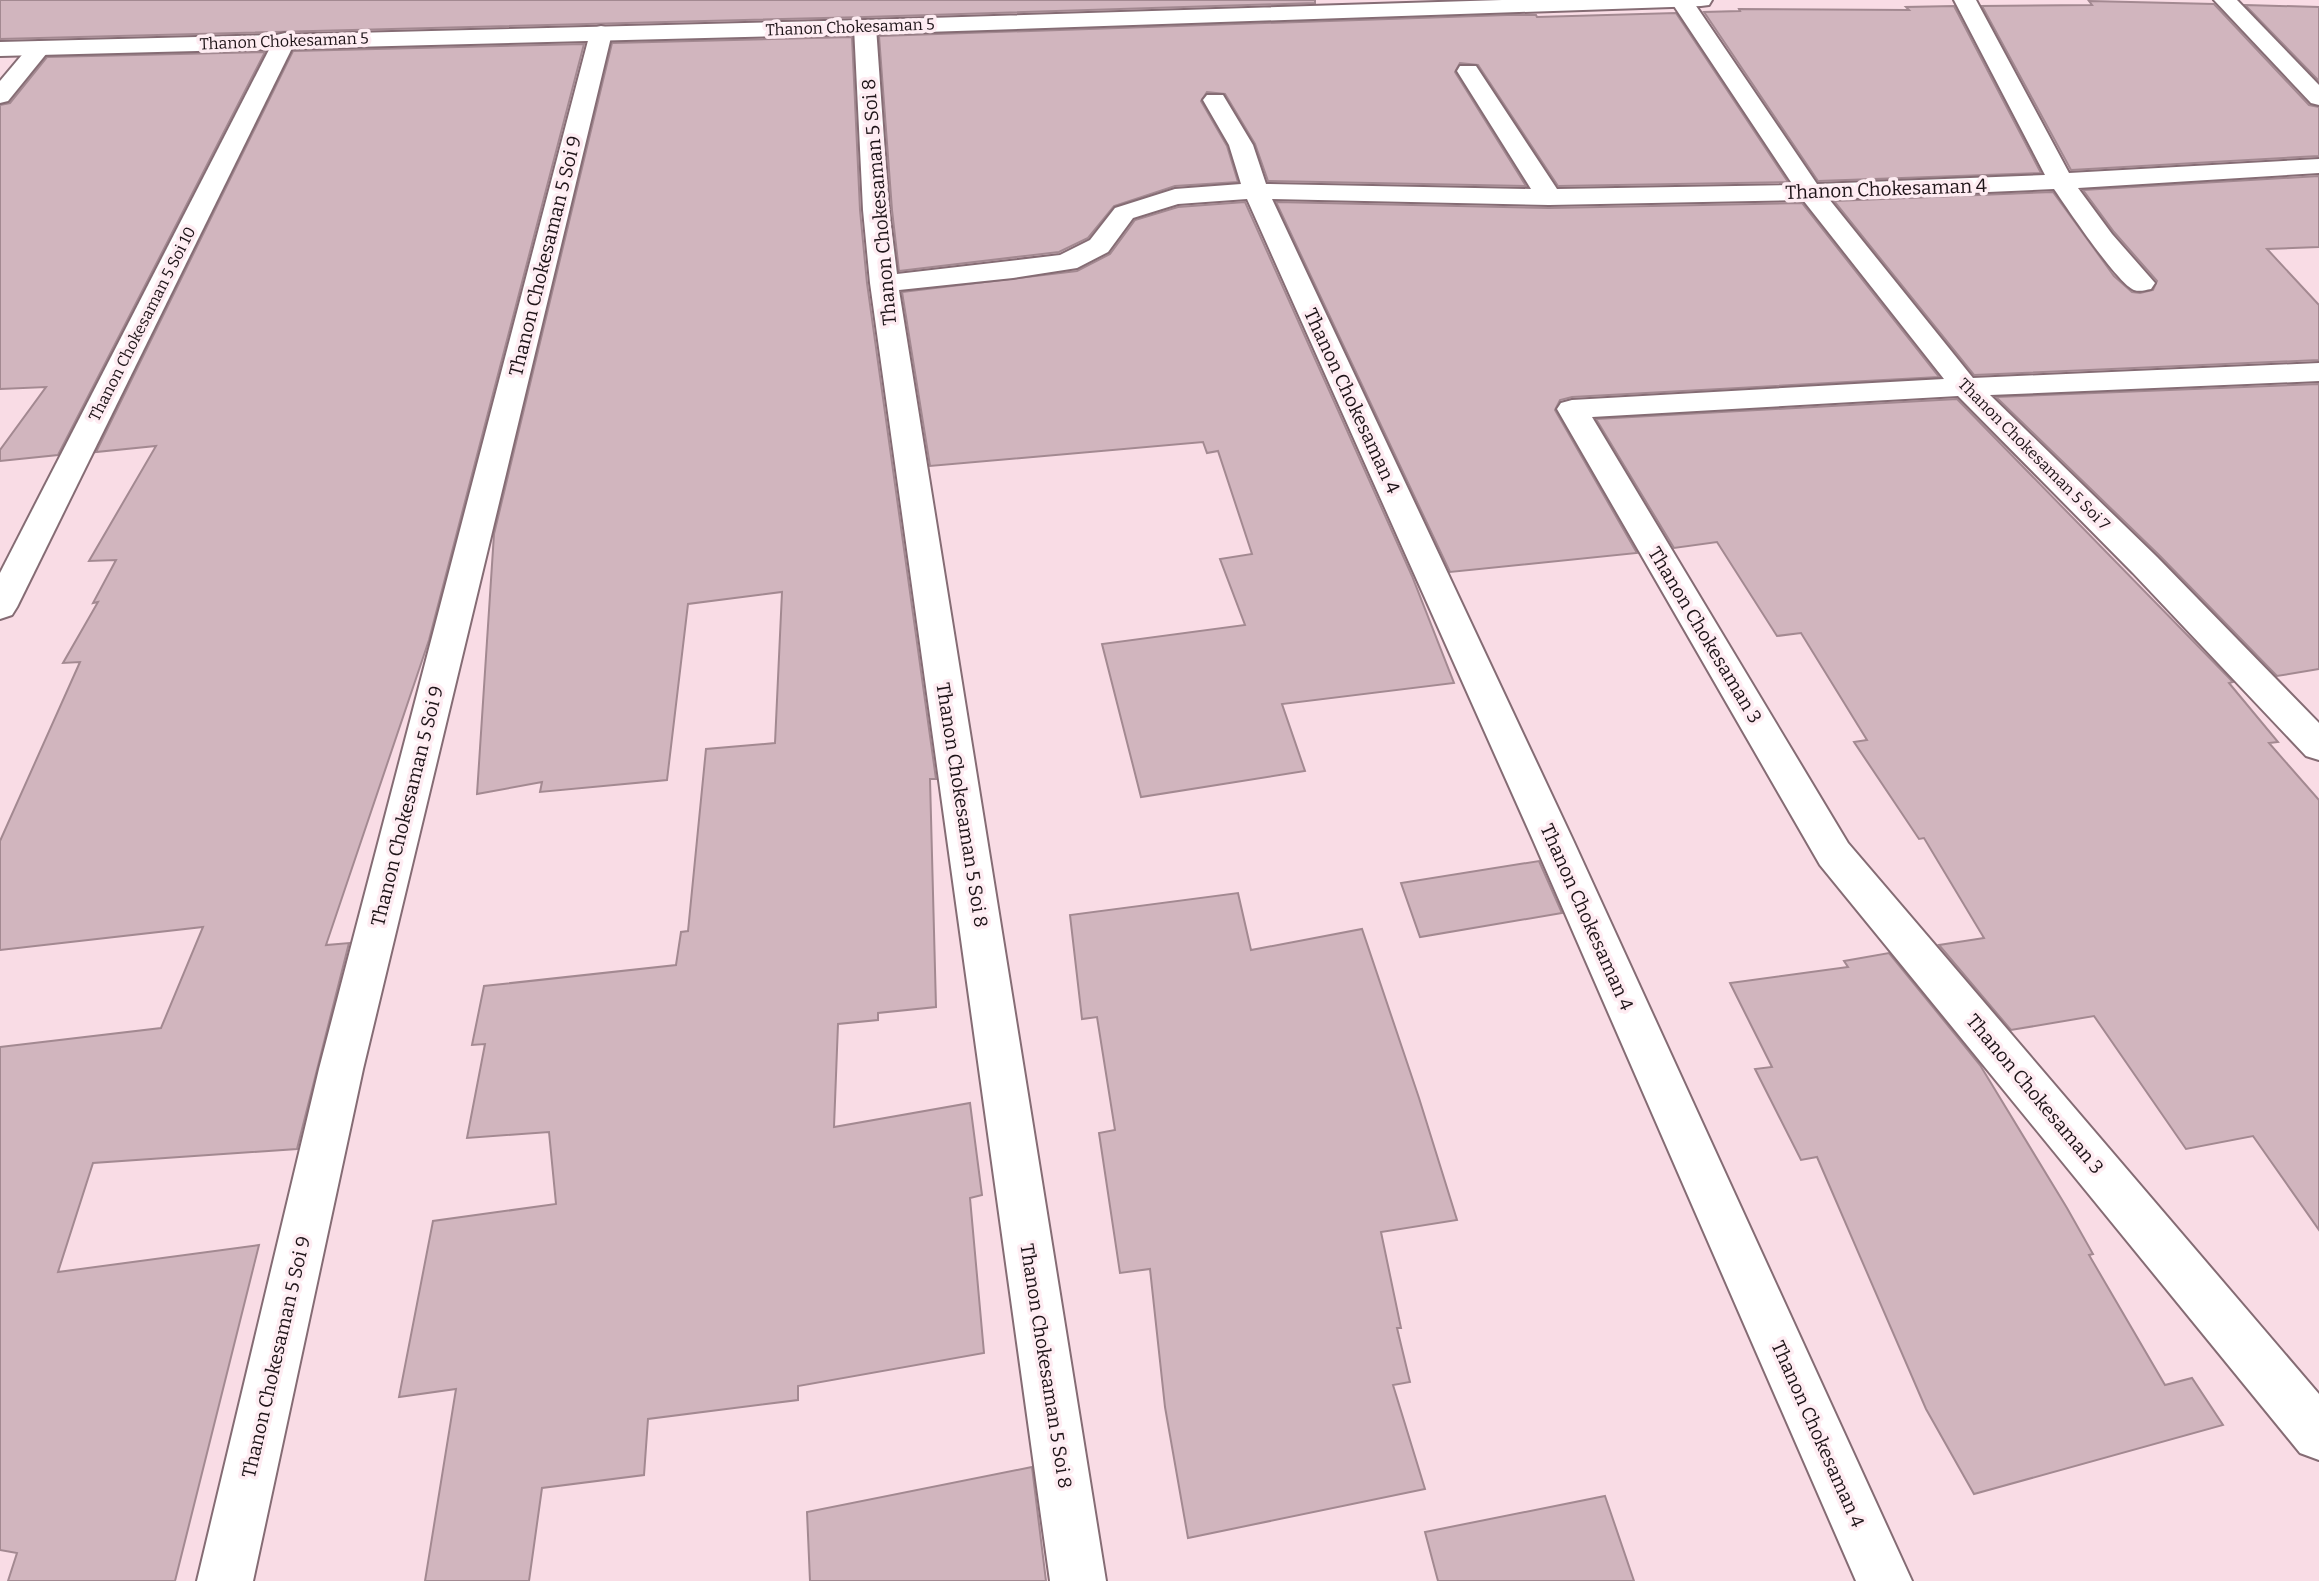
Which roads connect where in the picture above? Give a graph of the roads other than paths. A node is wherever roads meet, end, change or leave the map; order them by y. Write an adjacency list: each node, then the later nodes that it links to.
1 (1701, 0): 4 (street, Thanon Chokesaman 5)
2 (1965, 0): 15 (street)
3 (2225, 0): 12 (street)
4 (1681, 1): 5 (street, Thanon Chokesaman 5); 17 (street, Thanon Chokesaman 5 Soi 7)
5 (864, 27): 6 (street, Thanon Chokesaman 5); 19 (street, Thanon Chokesaman 5 Soi 8)
6 (601, 33): 7 (street, Thanon Chokesaman 5); 26 (street, Thanon Chokesaman 5 Soi 9)
7 (285, 40): 8 (street, Thanon Chokesaman 5); 23 (street, Thanon Chokesaman 5 Soi 10)
8 (40, 48): 9 (street, Thanon Chokesaman 5); 11 (street)
9 (0, 49)
10 (1468, 71): 18 (street)
11 (0, 96)
12 (2319, 98)
13 (1214, 100): 16 (street)
14 (2319, 166): 15 (street, Thanon Chokesaman 4)
15 (2062, 183): 17 (street, Thanon Chokesaman 4); 20 (street)
16 (1256, 191): 18 (street, Thanon Chokesaman 4); 19 (street); 28 (street, Thanon Chokesaman 4)
17 (1810, 192): 18 (street, Thanon Chokesaman 4); 22 (street, Thanon Chokesaman 5 Soi 7)
18 (1549, 197)
19 (884, 283): 27 (street, Thanon Chokesaman 5 Soi 8)
20 (2140, 283)
21 (2319, 372): 22 (street, Thanon Chokesaman 3)
22 (1965, 387): 24 (street, Thanon Chokesaman 5 Soi 7); 25 (street, Thanon Chokesaman 3)
23 (0, 607)
24 (2319, 746)
25 (2319, 1434)
26 (225, 1581)
27 (1078, 1581)
28 (1884, 1581)

